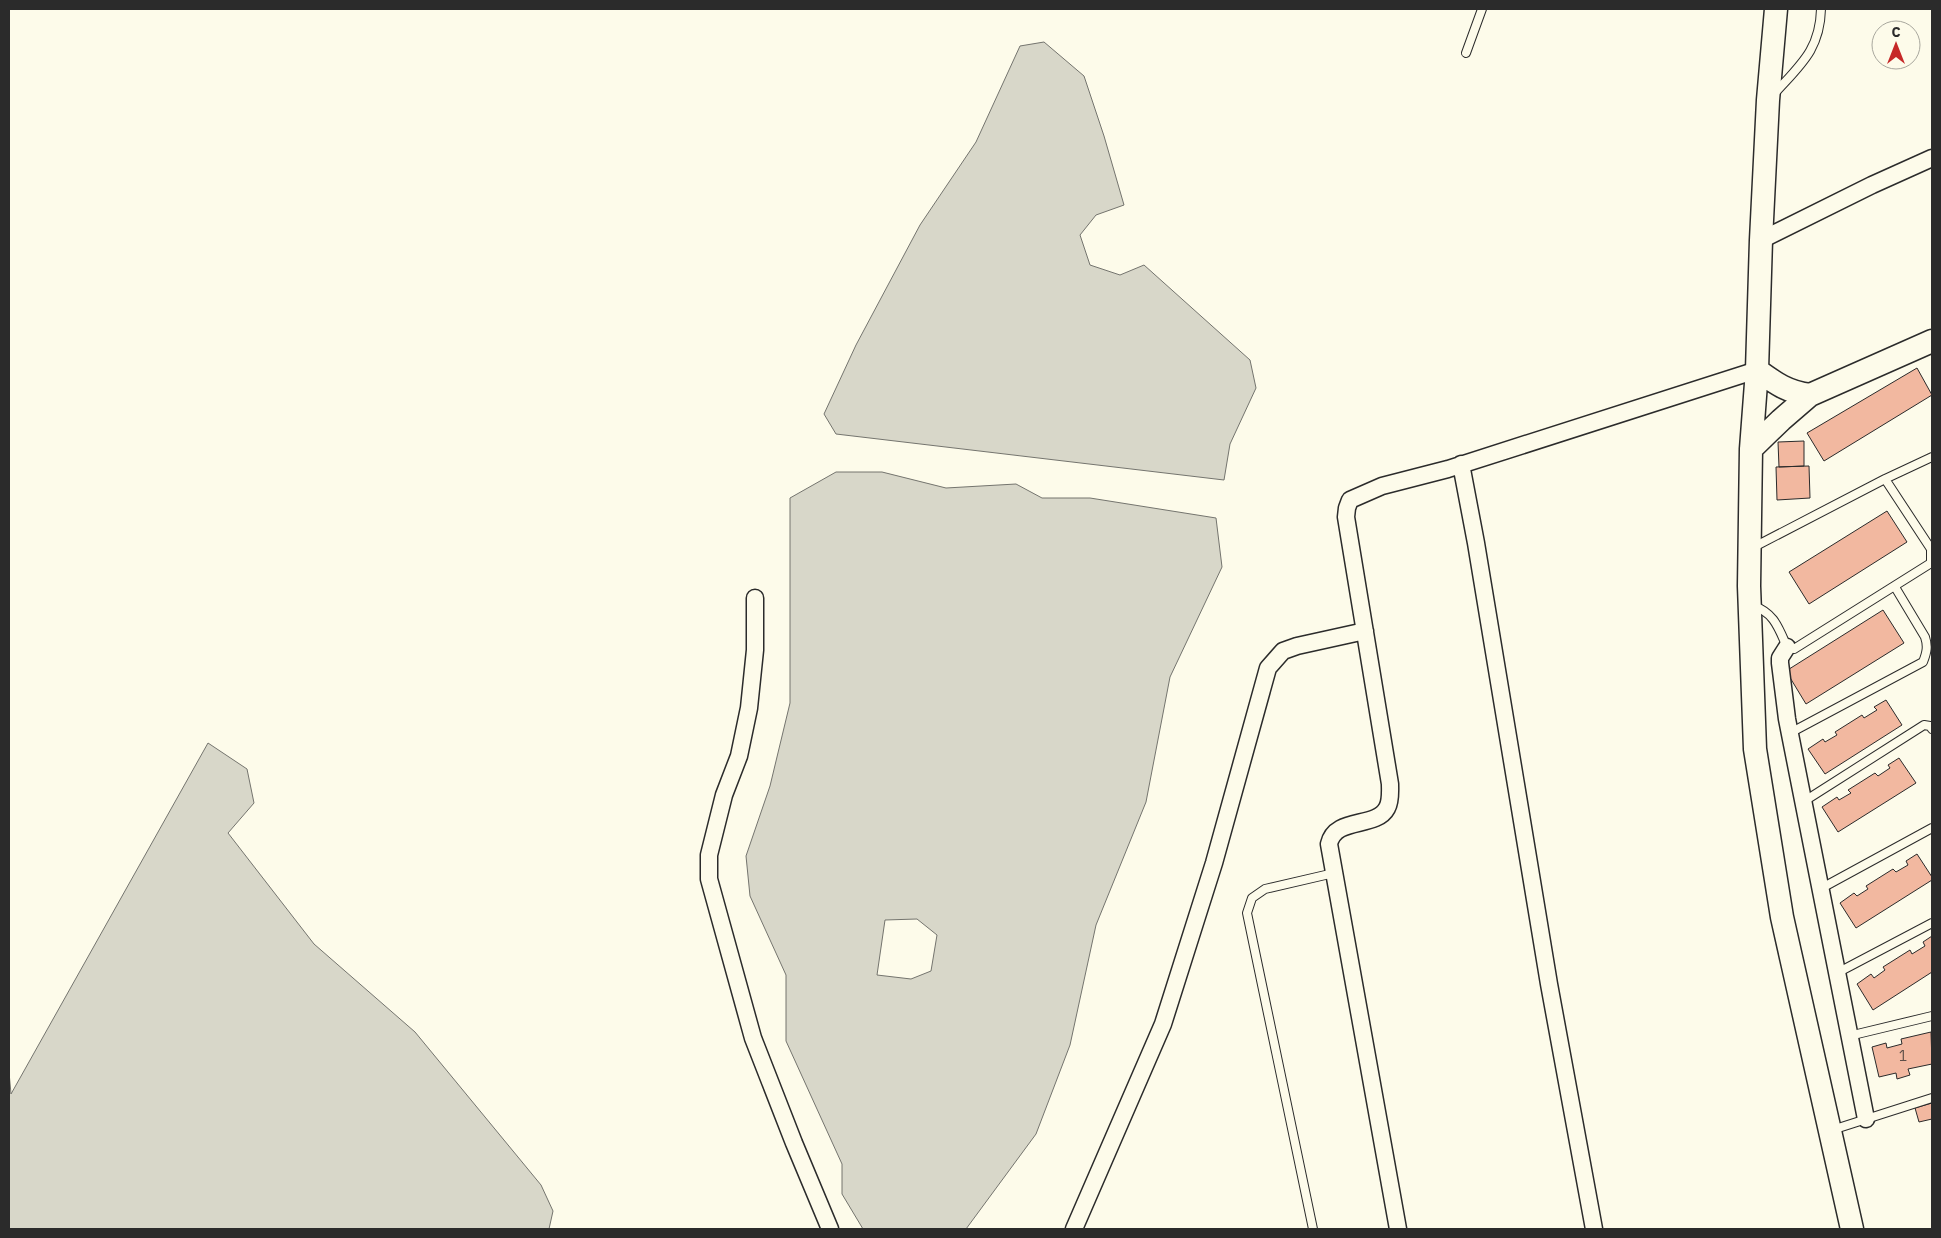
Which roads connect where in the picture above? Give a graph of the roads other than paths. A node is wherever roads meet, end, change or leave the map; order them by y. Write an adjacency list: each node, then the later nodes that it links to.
1 (1482, 9): 4 (lane)
2 (1776, 9): 5 (main road)
3 (1821, 9): 5 (lane)
4 (1466, 53)
5 (1768, 100): 7 (main road)
6 (1932, 158): 7 (street)
7 (1761, 240): 9 (main road)
8 (1932, 342): 10 (main road)
9 (1757, 370): 10 (main road); 11 (main road); 13 (street)
10 (1810, 395): 11 (main road)
11 (1751, 449): 15 (main road)
12 (1932, 457): 14 (lane)
13 (1461, 464): 19 (street); 38 (street)
14 (1885, 479): 15 (lane); 16 (lane)
15 (1750, 549): 18 (main road)
16 (1895, 587): 20 (lane); 22 (lane)
17 (755, 598): 34 (street)
18 (1749, 605): 20 (lane); 33 (main road)
19 (1365, 631): 25 (street); 35 (street)
20 (1788, 647): 22 (street)
21 (1932, 729): 23 (lane)
22 (1790, 734): 23 (street)
23 (1803, 802): 26 (street)
24 (1932, 828): 26 (lane)
25 (1334, 873): 36 (lane); 37 (street)
26 (1820, 889): 28 (street)
27 (1932, 923): 28 (lane)
28 (1836, 973): 30 (street)
29 (1932, 1016): 30 (lane)
30 (1849, 1037): 32 (street)
31 (1932, 1098): 32 (lane)
32 (1866, 1119): 33 (lane)
33 (1830, 1130): 39 (main road)
34 (830, 1229)
35 (1074, 1229)
36 (1313, 1229)
37 (1398, 1229)
38 (1594, 1229)
39 (1852, 1229)

